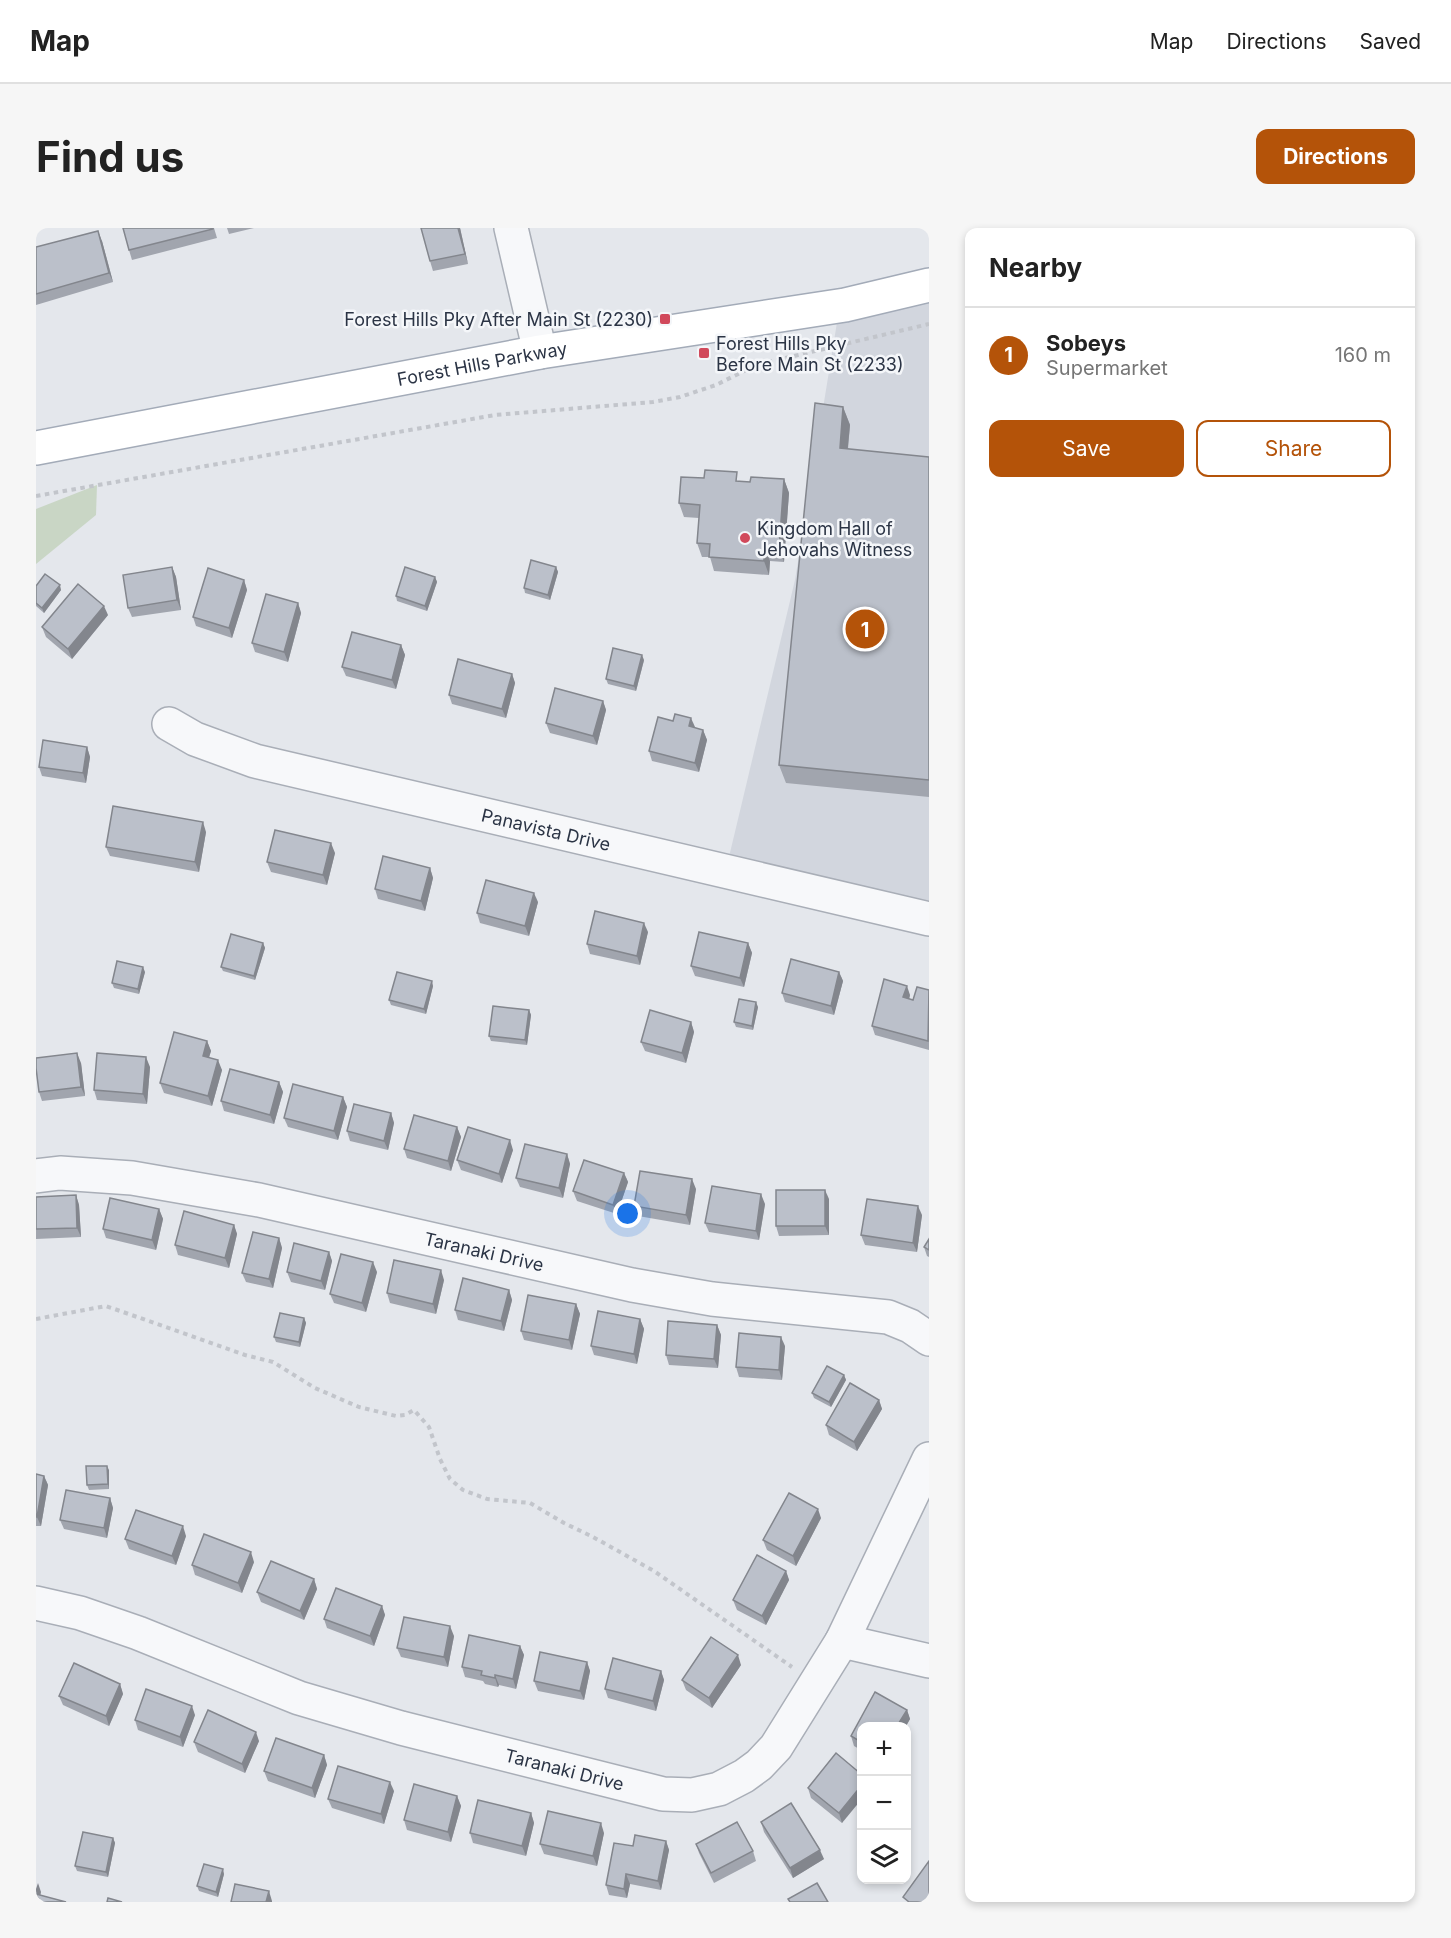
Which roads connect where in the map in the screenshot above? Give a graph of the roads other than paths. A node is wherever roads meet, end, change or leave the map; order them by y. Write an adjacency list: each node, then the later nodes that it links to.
1 (511, 228): 3 (street)
2 (929, 285): 3 (main road, Forest Hills Parkway)
3 (540, 352): 4 (main road, Forest Hills Parkway)
4 (36, 448)
5 (169, 724): 6 (street, Panavista Drive)
6 (929, 919)
7 (36, 1176): 8 (street, Taranaki Drive)
8 (929, 1339)
9 (929, 1459): 11 (street, Taranaki Drive)
10 (36, 1603): 11 (street, Taranaki Drive)
11 (842, 1641): 12 (street)
12 (929, 1661)

